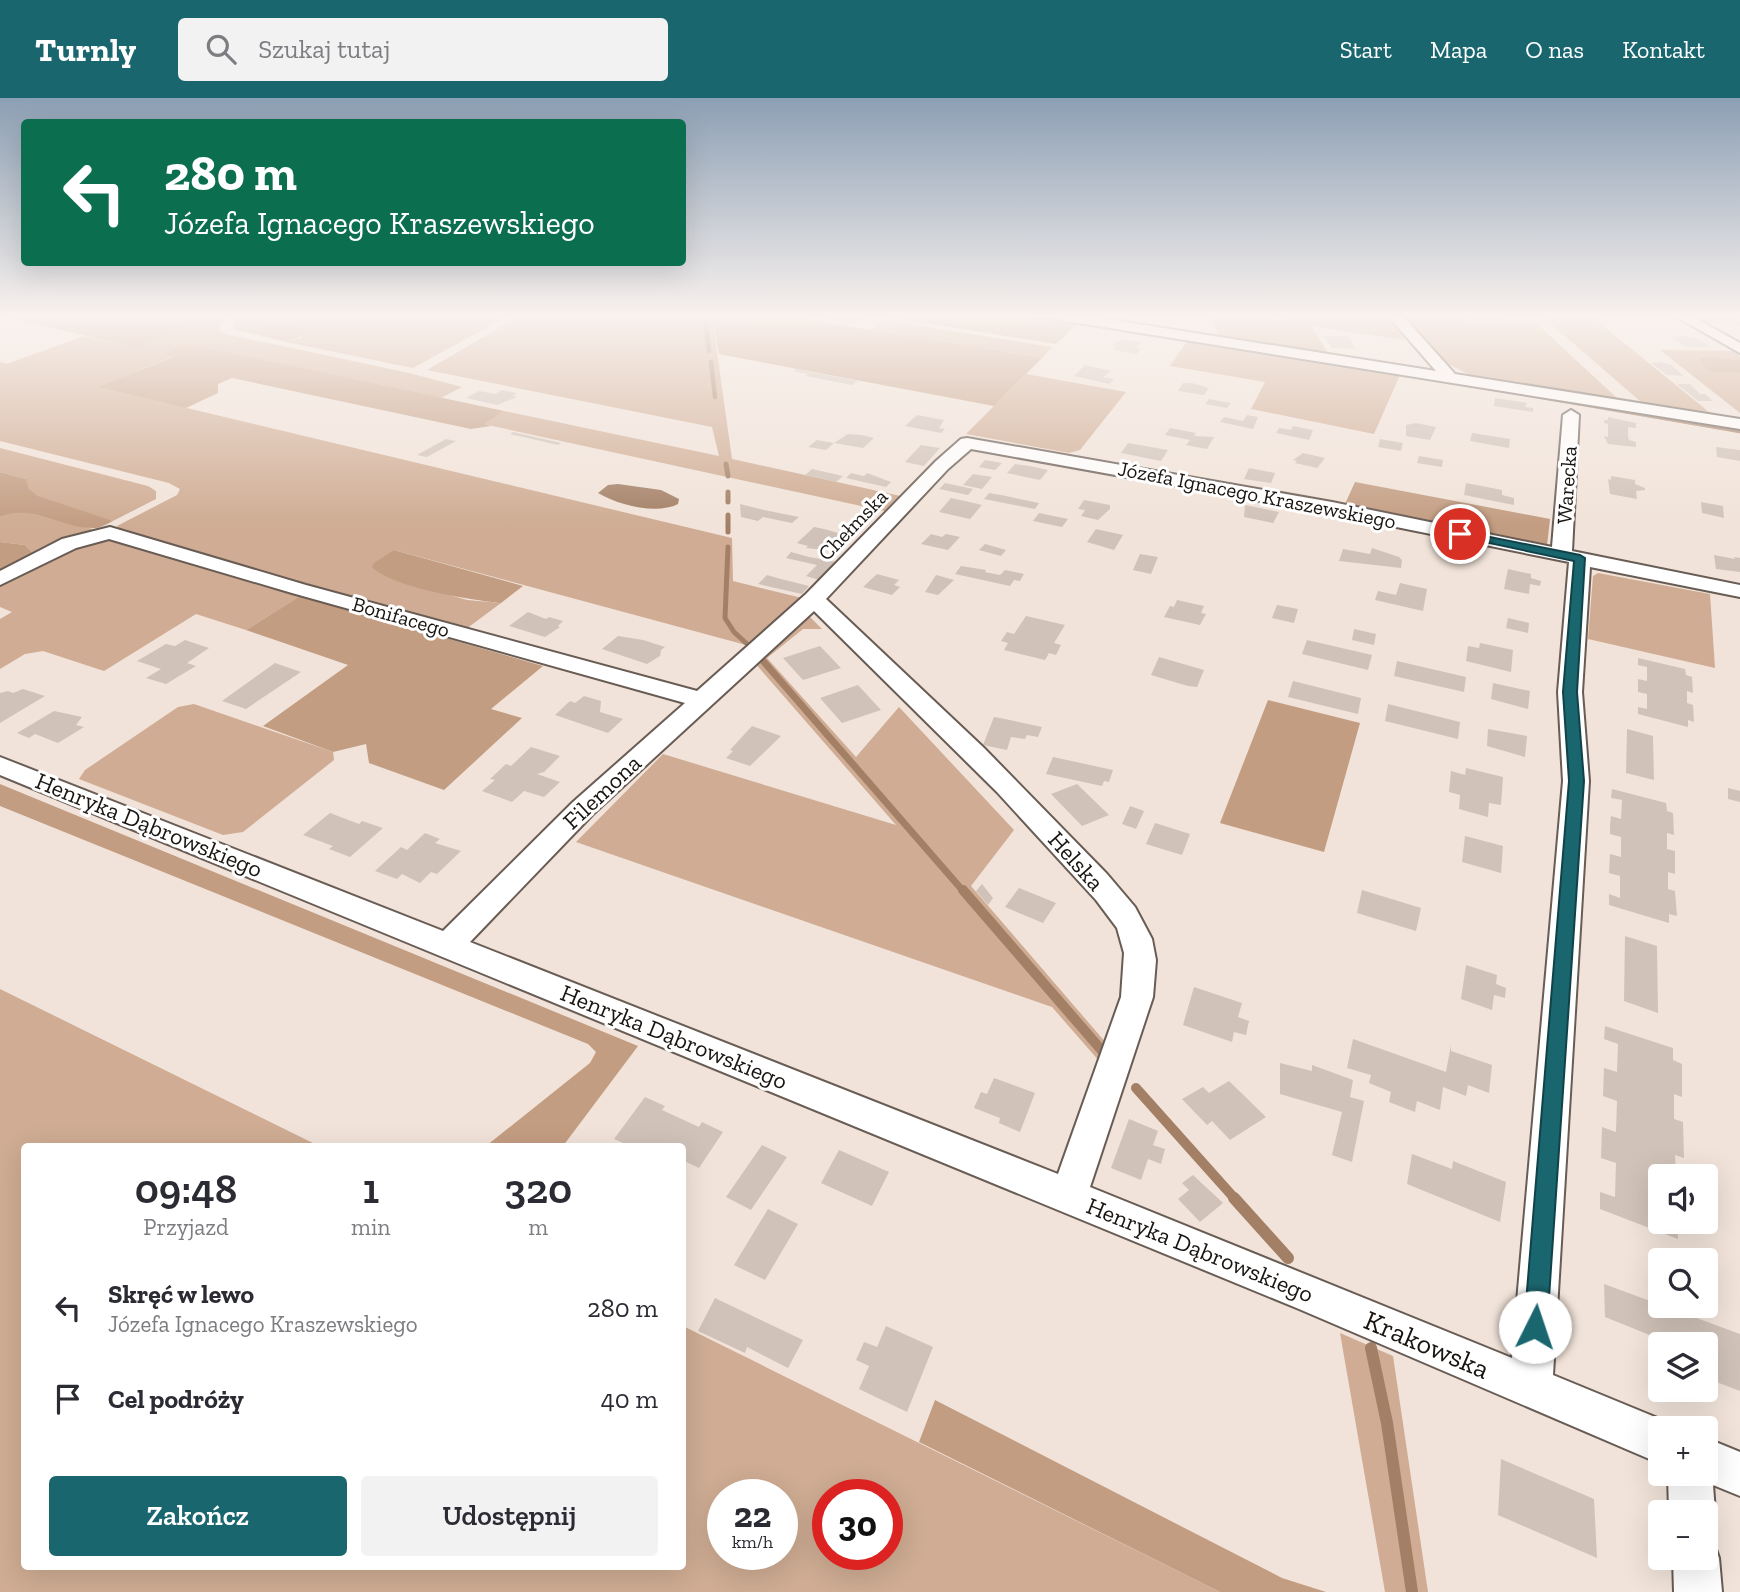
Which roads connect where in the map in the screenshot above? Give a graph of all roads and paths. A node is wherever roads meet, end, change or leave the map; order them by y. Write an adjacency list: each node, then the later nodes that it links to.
1 (1508, 386): 3 (street)
2 (1571, 415): 5 (street, Warecka)
3 (1740, 424)
4 (979, 443): 5 (street, Józefa Ignacego Kraszewskiego); 8 (street, Chełmska)
5 (1571, 557): 7 (street, Józefa Ignacego Kraszewskiego); 15 (street, Warecka)
6 (0, 579): 10 (street, Bonifacego)
7 (1740, 592)
8 (814, 599): 9 (street, Chełmska); 13 (street, Helska)
9 (761, 646): 10 (street, Filemona)
10 (702, 700): 12 (street, Filemona)
11 (0, 765): 12 (street, Henryka Dąbrowskiego)
12 (448, 945): 13 (street, Henryka Dąbrowskiego)
13 (1068, 1198): 14 (street, Henryka Dąbrowskiego)
14 (1349, 1310): 15 (street, Krakowska)
15 (1531, 1388): 16 (street, Krakowska)
16 (1648, 1437)
17 (1718, 1465): 18 (street)
18 (1740, 1474)
19 (1697, 1570): 20 (street)
20 (1698, 1592)

